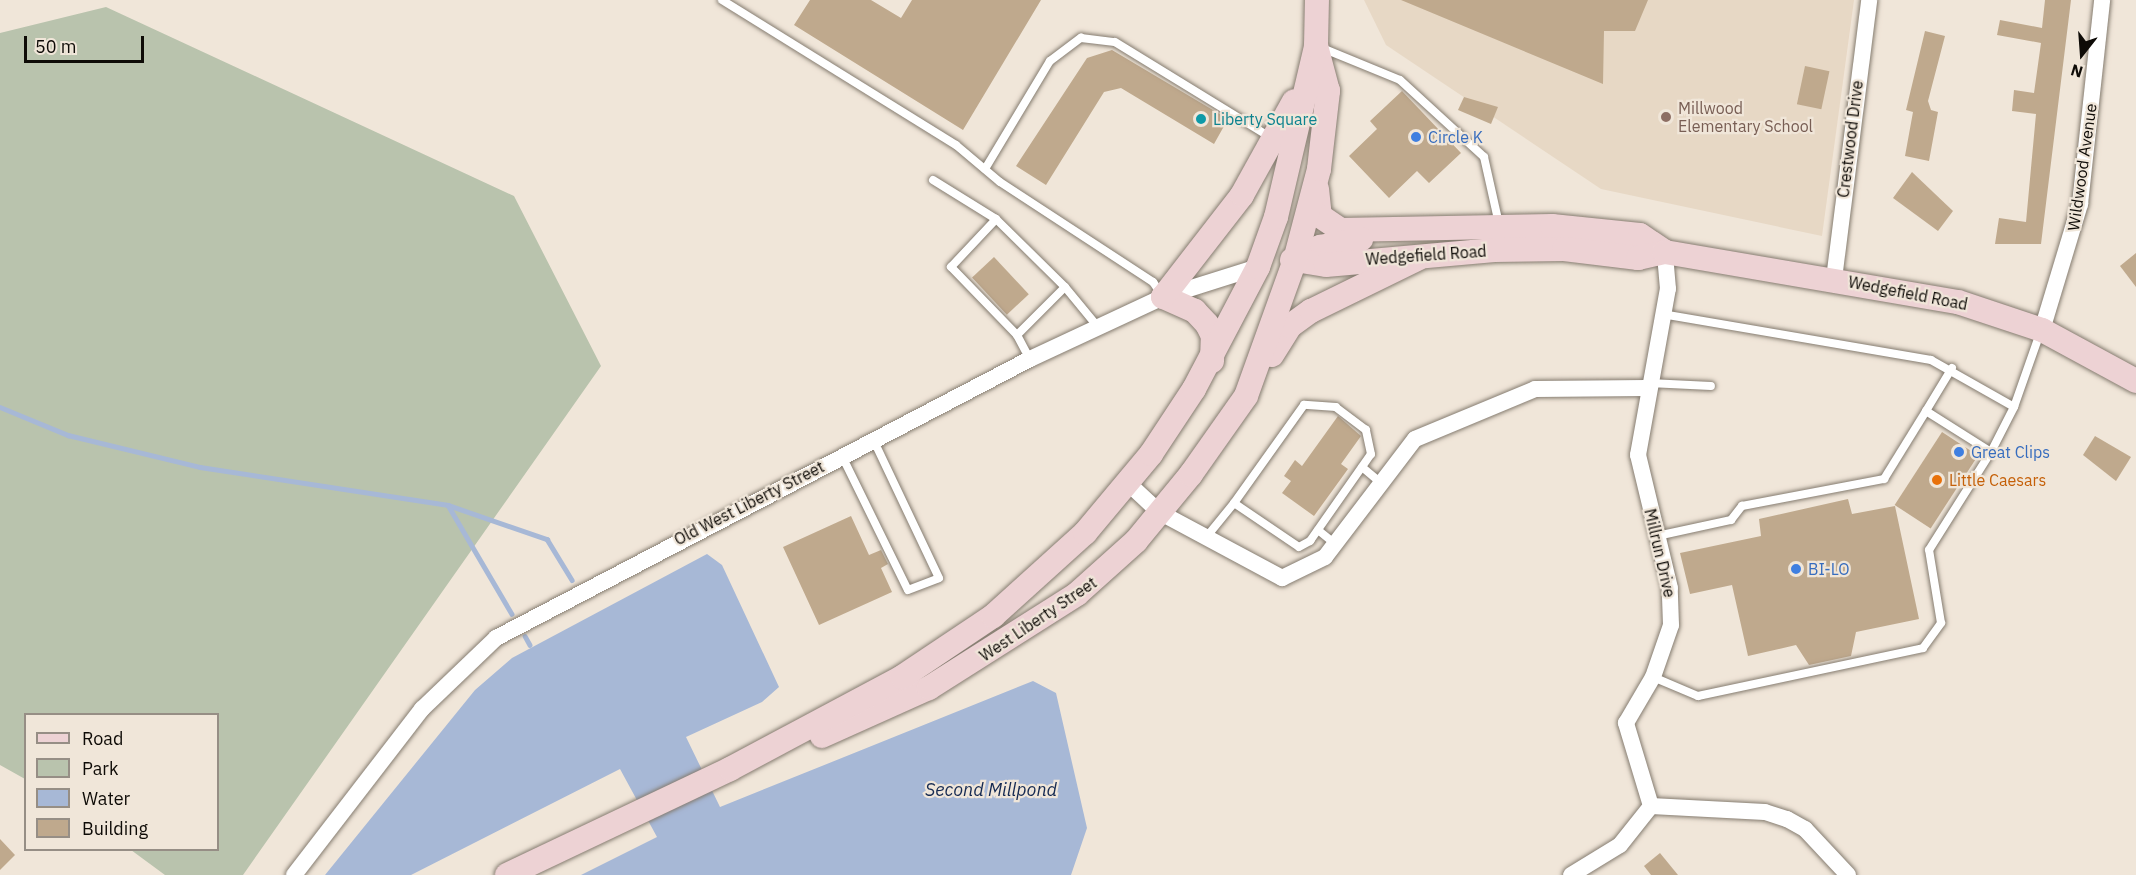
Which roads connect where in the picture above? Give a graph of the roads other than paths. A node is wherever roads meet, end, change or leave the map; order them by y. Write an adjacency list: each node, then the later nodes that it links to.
1 (722, 0): 8 (lane)
2 (1317, 0): 5 (main road)
3 (1869, 0): 18 (street, Crestwood Drive)
4 (2102, 0): 23 (street, Wildwood Avenue)
5 (1316, 46): 6 (main road); 9 (main road); 12 (lane)
6 (1302, 86): 7 (main road); 17 (main road, West Liberty Street)
7 (1273, 139): 8 (lane); 20 (main road)
8 (985, 169): 20 (lane)
9 (1319, 169): 13 (main road); 16 (main road, West Liberty Street)
10 (933, 180): 11 (lane)
11 (996, 219): 19 (lane); 24 (lane)
12 (1499, 224): 13 (main road, Wedgefield Road); 14 (main road, Wedgefield Road)
13 (1396, 232): 16 (main road)
14 (1665, 252): 15 (main road, Wedgefield Road); 18 (main road, Wedgefield Road); 21 (street, Millrun Drive)
15 (1426, 253): 16 (main road, Wedgefield Road); 31 (main road)
16 (1295, 260): 17 (main road, Old West Liberty Street); 31 (main road, West Liberty Street)
17 (1258, 267): 20 (street, Old West Liberty Street); 26 (main road, West Liberty Street)
18 (1834, 279): 23 (main road, Wedgefield Road)
19 (1065, 287): 22 (lane); 24 (lane)
20 (1163, 297): 22 (street, Old West Liberty Street); 26 (main road)
21 (1662, 315): 27 (lane); 29 (street, Millrun Drive)
22 (1098, 327): 25 (street, Old West Liberty Street)
23 (2042, 330): 28 (main road, Wedgefield Road); 32 (lane)
24 (1017, 335): 25 (lane)
25 (1030, 359): 34 (street, Old West Liberty Street)
26 (1212, 361): 38 (main road, West Liberty Street)
27 (1952, 368): 32 (lane); 33 (lane)
28 (2136, 381)
29 (1646, 385): 30 (lane); 39 (street); 44 (street, Millrun Drive)
30 (1711, 386)
31 (1246, 396): 41 (main road, West Liberty Street)
32 (2014, 407): 35 (lane)
33 (1926, 411): 35 (lane); 44 (lane)
34 (873, 439): 36 (street, Old West Liberty Street); 36 (lane)
35 (1991, 452): 46 (lane)
36 (842, 455): 49 (street, Old West Liberty Street)
37 (1362, 467): 39 (lane); 40 (lane); 42 (lane)
38 (1128, 483): 41 (street); 47 (main road, West Liberty Street)
39 (1381, 483): 45 (street)
40 (1234, 503): 42 (lane); 43 (lane)
41 (1159, 512): 43 (street); 47 (main road, West Liberty Street)
42 (1318, 530): 45 (lane)
43 (1208, 535): 45 (street)
44 (1657, 536): 46 (street, Millrun Drive)
45 (1335, 544)
46 (1653, 677): 48 (street, Millrun Drive)
47 (730, 769): 50 (main road, West Liberty Street)
48 (1651, 806): 51 (street); 52 (street)
49 (294, 875)
50 (507, 875)
51 (1571, 875)
52 (1848, 875)

